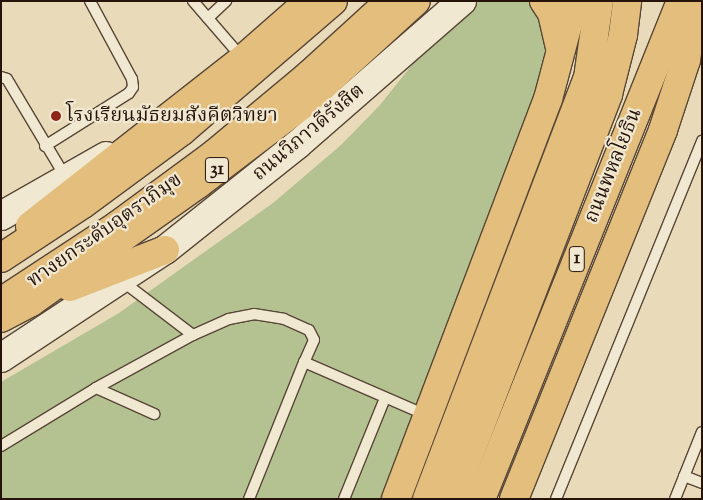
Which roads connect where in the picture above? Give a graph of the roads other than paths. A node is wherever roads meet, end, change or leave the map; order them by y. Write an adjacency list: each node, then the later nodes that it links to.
1 (90, 1): 21 (lane)
2 (193, 1): 15 (lane)
3 (226, 1): 15 (lane)
4 (309, 1): 17 (main road)
5 (333, 1): 26 (main road, ทางยกระดับอุตราภิมุข)
6 (390, 1): 28 (main road, ทางยกระดับอุตราภิมุข)
7 (416, 1): 29 (main road, ถนนวิภาวดีรังสิต / 31)
8 (462, 1): 25 (main road, ถนนวิภาวดีรังสิต / 31)
9 (544, 1): 16 (main road)
10 (574, 1): 16 (main road)
11 (599, 1): 42 (main road)
12 (627, 1): 42 (main road)
13 (695, 1): 47 (main road)
14 (674, 7): 46 (main road, ถนนพหลโยธิน / 1)
15 (208, 18): 17 (lane)
16 (561, 54): 37 (main road)
17 (243, 59): 19 (main road)
18 (1, 77): 21 (lane)
19 (164, 122): 22 (main road); 24 (main road)
20 (702, 142): 48 (lane)
21 (44, 146): 22 (lane)
22 (66, 179): 23 (main road)
23 (1, 216)
24 (1, 243)
25 (164, 250): 27 (main road, ถนนวิภาวดีรังสิต / 31); 29 (main road)
26 (1, 258)
27 (122, 281): 31 (lane); 32 (main road, ถนนวิภาวดีรังสิต / 31)
28 (1, 302)
29 (31, 302): 30 (main road, ถนนวิภาวดีรังสิต / 31)
30 (1, 318)
31 (193, 335): 33 (lane); 34 (lane)
32 (1, 358)
33 (304, 362): 35 (lane); 43 (lane)
34 (96, 388): 36 (lane); 39 (lane)
35 (385, 398): 37 (lane); 44 (lane)
36 (154, 414)
37 (429, 416): 45 (main road)
38 (702, 432): 40 (lane)
39 (1, 446)
40 (684, 476): 41 (lane); 49 (lane)
41 (702, 484)
42 (441, 496)
43 (249, 499)
44 (344, 499)
45 (396, 499)
46 (481, 499)
47 (514, 499)
48 (556, 499)
49 (675, 499)

